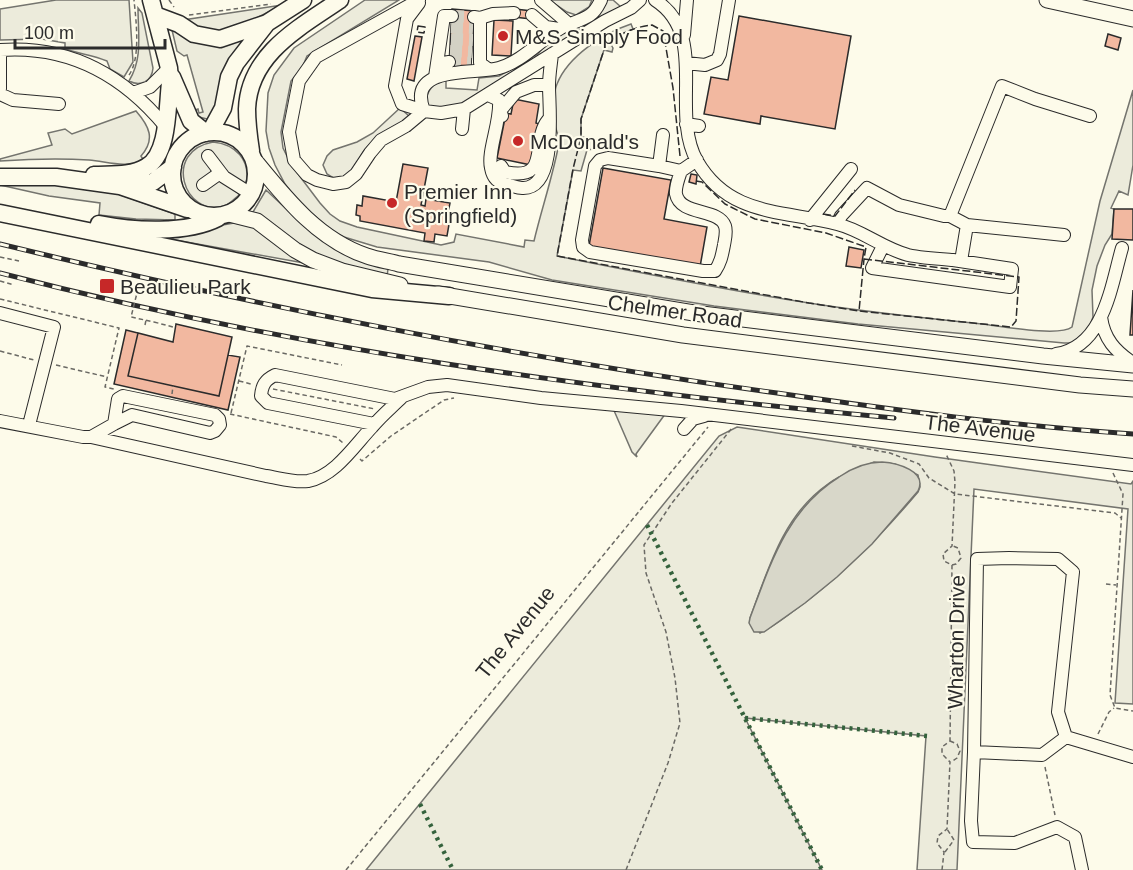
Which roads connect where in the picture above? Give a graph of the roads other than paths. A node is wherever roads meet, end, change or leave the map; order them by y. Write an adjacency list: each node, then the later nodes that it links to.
1 (303, 0): 15 (highway)
2 (340, 0): 39 (highway)
3 (420, 0): 30 (street); 30 (street)
4 (541, 0): 16 (street)
5 (601, 0): 16 (street)
6 (640, 0): 20 (street)
7 (655, 0): 18 (street)
8 (687, 0): 18 (street)
9 (729, 0): 21 (street)
10 (1047, 0): 14 (main road)
11 (153, 8): 15 (highway); 22 (highway)
12 (514, 13): 17 (street)
13 (532, 15): 16 (street)
14 (1133, 19)
15 (267, 23): 36 (highway)
16 (564, 27): 17 (street)
17 (478, 43): 30 (street)
18 (684, 43): 21 (street)
19 (0, 50): 24 (street); 25 (street)
20 (552, 54): 23 (street); 27 (street)
21 (686, 63): 40 (street)
22 (169, 76): 25 (street); 34 (highway); 36 (highway); 41 (highway)
23 (549, 85): 31 (street); 33 (street)
24 (0, 89)
25 (133, 93): 34 (street)
26 (0, 94): 28 (street)
27 (488, 95): 29 (street); 31 (street)
28 (59, 104)
29 (464, 109): 30 (street); 35 (street)
30 (424, 111)
31 (502, 115): 33 (street)
32 (1090, 116): 56 (street)
33 (551, 117): 42 (street)
34 (165, 126): 48 (highway)
35 (462, 129)
36 (208, 133): 39 (highway); 41 (highway)
37 (663, 135): 43 (street)
38 (208, 156): 46 (street)
39 (253, 157): 51 (highway); 67 (main road, Chelmer Road)
40 (697, 160): 45 (street); 57 (street)
41 (175, 161): 50 (highway); 53 (highway)
42 (498, 162)
43 (659, 166): 45 (street); 45 (street)
44 (851, 169): 57 (street)
45 (681, 171)
46 (220, 173): 49 (street); 51 (street)
47 (0, 177): 48 (highway)
48 (56, 177): 50 (highway)
49 (203, 185)
50 (120, 186): 53 (highway)
51 (251, 194): 55 (highway)
52 (0, 206): 55 (highway)
53 (191, 210): 55 (highway)
54 (0, 213): 64 (highway)
55 (224, 215): 64 (main road, Chelmer Road)
56 (950, 216): 58 (street); 59 (street)
57 (810, 220): 58 (street)
58 (837, 224): 61 (street)
59 (967, 225): 60 (street); 63 (street)
60 (1064, 235)
61 (883, 246): 63 (street); 63 (street)
62 (1122, 248): 66 (street)
63 (961, 261)
64 (449, 296): 69 (main road, Chelmer Road)
65 (0, 313): 75 (street)
66 (1101, 317): 67 (street); 68 (street)
67 (1043, 356): 68 (main road, Chelmer Road)
68 (1133, 364)
69 (1133, 389)
70 (402, 397): 72 (street); 74 (street); 74 (street)
71 (0, 421): 75 (street)
72 (708, 421): 76 (street); 78 (street, The Avenue)
73 (114, 424): 73 (street); 77 (street)
74 (374, 424): 77 (street)
75 (29, 425): 77 (street)
76 (684, 429)
77 (92, 437)
78 (1133, 465)
79 (1066, 737): 80 (street); 80 (street, Wharton Drive); 81 (street)
80 (974, 752): 82 (street)
81 (1133, 757)
82 (1082, 870)

